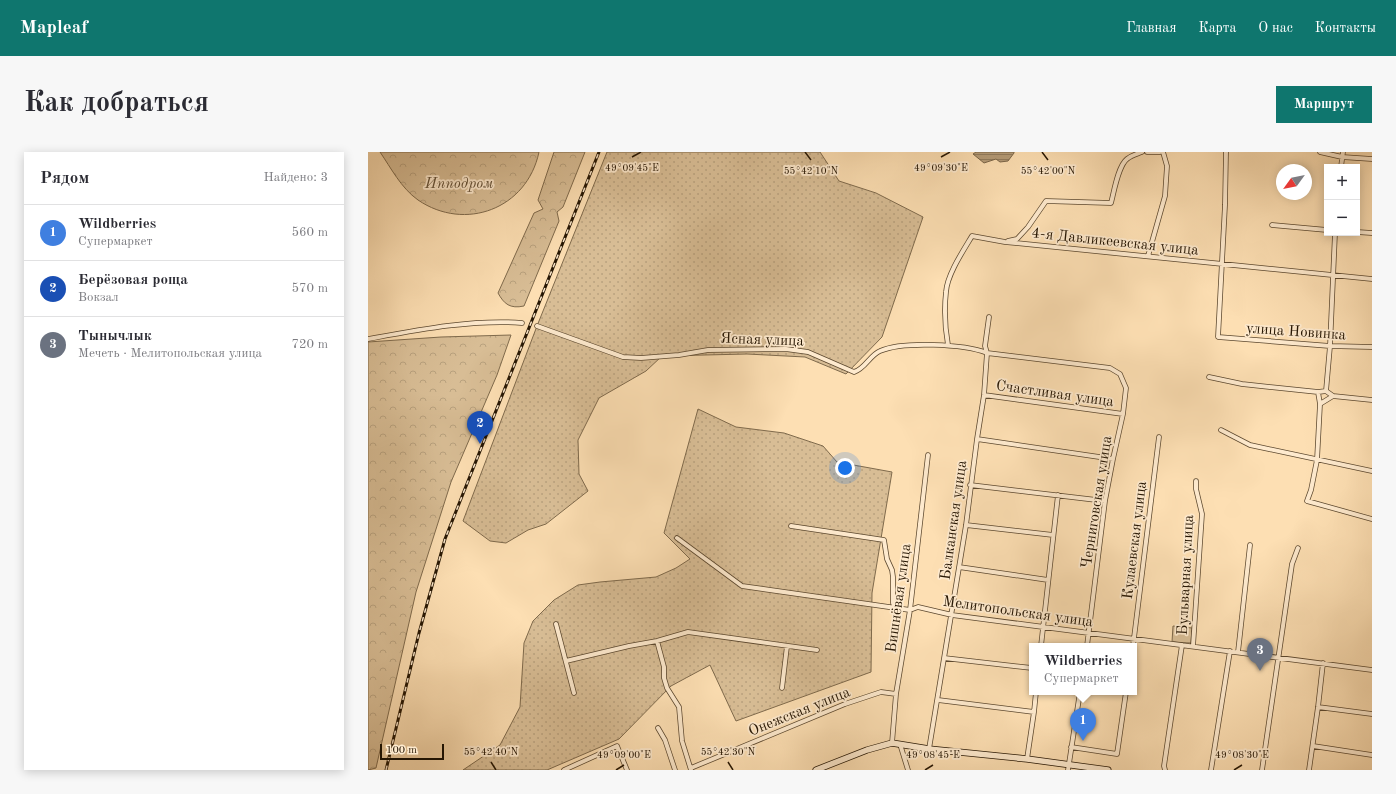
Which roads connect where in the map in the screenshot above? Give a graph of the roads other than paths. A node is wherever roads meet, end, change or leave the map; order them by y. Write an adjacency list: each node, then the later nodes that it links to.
1 (1142, 152): 14 (street)
2 (1148, 152): 3 (street)
3 (1161, 152): 15 (street)
4 (1226, 152): 16 (street)
5 (1320, 152): 6 (street)
6 (1342, 154): 7 (street); 8 (street)
7 (1372, 159)
8 (1341, 164)
9 (1272, 225): 10 (street)
10 (1324, 230)
11 (1360, 232): 12 (street)
12 (1372, 233)
13 (1335, 236): 17 (street)
14 (1005, 242): 15 (street, 4-я Давликеевская улица); 23 (street, 4-я Давликеевская улица)
15 (1148, 256): 16 (street, 4-я Давликеевская улица)
16 (1222, 264): 17 (street, 4-я Давликеевская улица); 24 (street, улица Новинка)
17 (1333, 276): 18 (street, 4-я Давликеевская улица); 24 (street)
18 (1372, 279)
19 (989, 317): 26 (street, Балканская улица)
20 (522, 323): 22 (street)
21 (537, 326): 23 (street, Ясная улица)
22 (368, 339)
23 (948, 345): 26 (street, Ясная улица)
24 (1330, 346): 25 (street, улица Новинка); 29 (street)
25 (1372, 347)
26 (987, 353): 27 (street, Ясная улица); 31 (street, Балканская улица)
27 (1110, 368): 35 (street, Черниговская улица)
28 (1209, 377): 30 (street)
29 (1326, 391): 30 (street); 32 (street)
30 (1318, 392): 34 (street)
31 (984, 395): 35 (street, Счастливая улица); 38 (street, Балканская улица)
32 (1333, 396): 33 (street); 34 (street)
33 (1372, 400)
34 (1320, 404): 41 (street)
35 (1123, 414): 40 (street, Черниговская улица)
36 (1221, 430): 41 (street)
37 (1159, 437): 62 (street, Кулаевская улица)
38 (977, 439): 40 (street); 44 (street, Балканская улица)
39 (928, 455): 57 (street, Вишнёвая улица)
40 (1113, 459): 46 (street, Черниговская улица)
41 (1317, 460): 42 (street); 47 (street)
42 (1372, 471)
43 (1196, 481): 69 (street, Бульварная улица)
44 (970, 485): 45 (street); 48 (street, Балканская улица)
45 (1058, 495): 46 (street); 50 (street)
46 (1105, 501): 61 (street, Черниговская улица)
47 (1372, 519)
48 (966, 525): 50 (street); 54 (street, Балканская улица)
49 (791, 526): 56 (street)
50 (1053, 535): 55 (street)
51 (677, 538): 56 (street, Мелитопольская улица)
52 (1250, 544): 72 (street)
53 (1298, 548): 73 (street)
54 (960, 567): 55 (street); 58 (street, Балканская улица)
55 (1048, 580): 60 (street)
56 (895, 608): 57 (street, Мелитопольская улица)
57 (910, 610): 58 (street, Мелитопольская улица); 81 (street, Вишнёвая улица)
58 (952, 614): 60 (street, Мелитопольская улица); 74 (street, Балканская улица)
59 (556, 624): 75 (street)
60 (1044, 627): 61 (street, Мелитопольская улица); 64 (street)
61 (1089, 633): 62 (street, Мелитопольская улица); 65 (street, Черниговская улица)
62 (1134, 639): 66 (street, Кулаевская улица); 67 (street, Мелитопольская улица)
63 (657, 641): 68 (street); 75 (street); 98 (street)
64 (1041, 643)
65 (1087, 643)
66 (1133, 643)
67 (1182, 645): 69 (street, Мелитопольская улица); 105 (street, Бульварная улица)
68 (787, 646): 70 (street); 79 (street)
69 (1192, 646): 71 (street, Мелитопольская улица)
70 (817, 650)
71 (1230, 651): 72 (street, Мелитопольская улица); 106 (street)
72 (1238, 652): 73 (street, Мелитопольская улица)
73 (1279, 657): 76 (street, Мелитопольская улица); 107 (street)
74 (944, 658): 77 (street); 85 (street, Балканская улица)
75 (566, 661): 80 (street)
76 (1323, 663): 78 (street, Мелитопольская улица); 86 (street)
77 (1029, 668)
78 (1372, 670)
79 (782, 688)
80 (574, 694)
81 (896, 694): 90 (street, Вишнёвая улица); 98 (street, Онежская улица)
82 (1036, 695): 87 (street)
83 (1080, 695): 93 (street)
84 (1126, 695): 93 (street)
85 (938, 700): 87 (street); 94 (street, Балканская улица)
86 (1318, 707): 88 (street); 92 (street)
87 (1034, 712): 96 (street)
88 (1372, 714)
89 (658, 728): 102 (street)
90 (892, 744): 91 (street); 99 (street)
91 (900, 744): 94 (street); 103 (street)
92 (1313, 746): 95 (street); 108 (street)
93 (1071, 747): 97 (street)
94 (929, 749): 96 (street)
95 (1372, 755)
96 (1027, 759): 97 (street)
97 (1069, 767): 104 (street)
98 (691, 769)
99 (820, 769)
100 (564, 770): 101 (street)
101 (627, 770)
102 (675, 770)
103 (908, 770)
104 (1108, 770)
105 (1165, 770)
106 (1211, 770)
107 (1262, 770)
108 (1308, 770)

